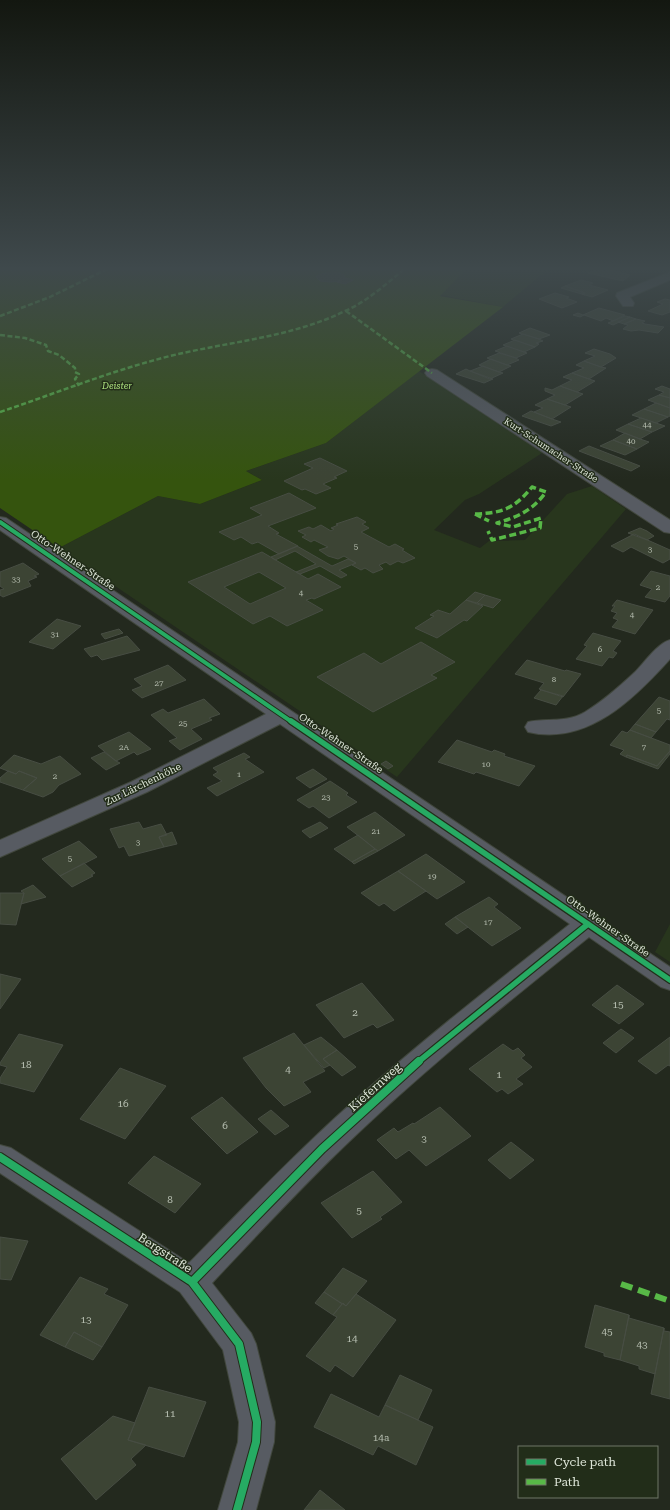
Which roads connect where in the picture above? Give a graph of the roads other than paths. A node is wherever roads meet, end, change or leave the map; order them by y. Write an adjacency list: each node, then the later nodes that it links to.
1 (432, 373): 3 (street, Kurt-Schumacher-Straße)
2 (0, 522): 5 (street, Otto-Wehner-Straße)
3 (670, 528)
4 (670, 646): 6 (street)
5 (283, 714): 7 (street, Zur Lärchenhöhe); 8 (street, Otto-Wehner-Straße)
6 (536, 728)
7 (0, 849)
8 (588, 924): 9 (street, Otto-Wehner-Straße); 11 (street, Kiefernweg)
9 (670, 980)
10 (0, 1157): 11 (street, Bergstraße)
11 (192, 1282): 12 (street, Bergstraße)
12 (237, 1510)

